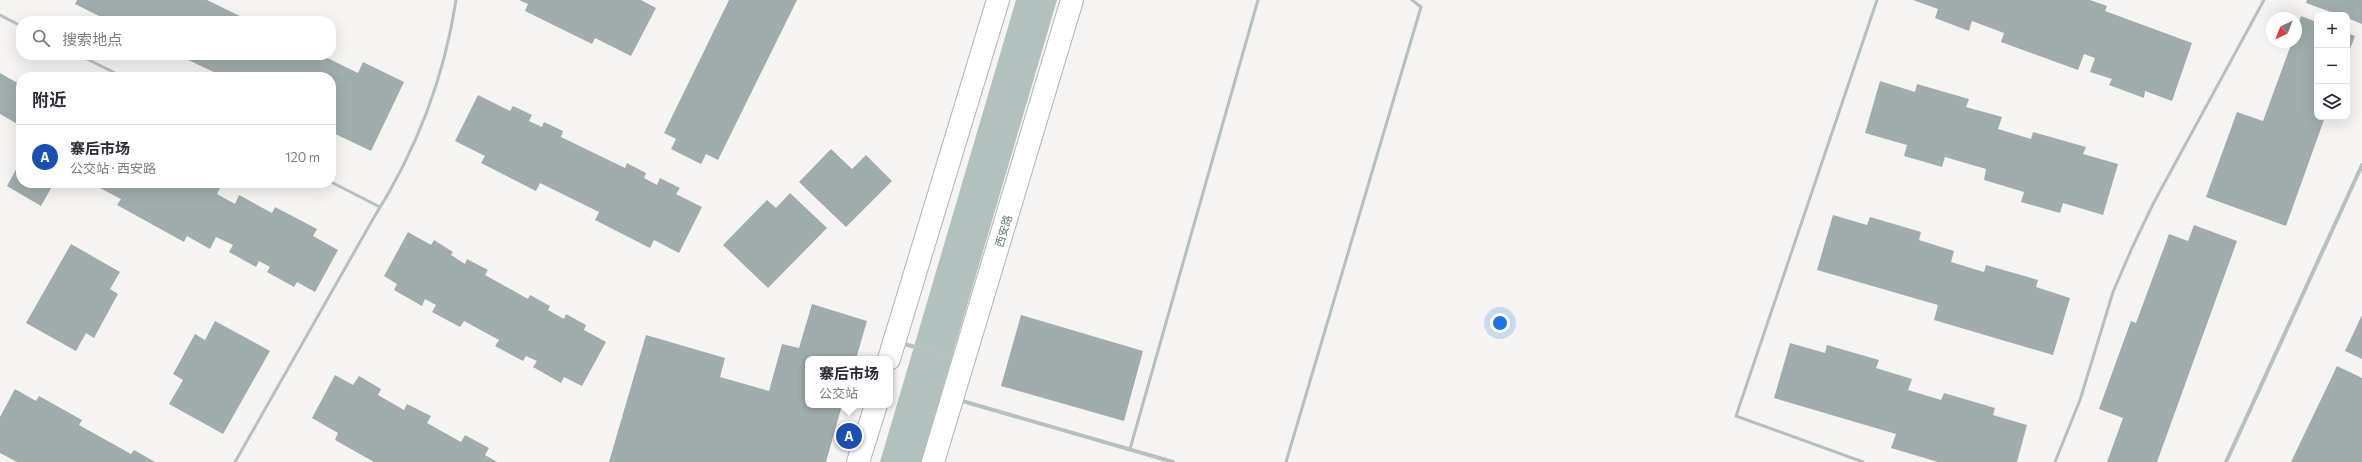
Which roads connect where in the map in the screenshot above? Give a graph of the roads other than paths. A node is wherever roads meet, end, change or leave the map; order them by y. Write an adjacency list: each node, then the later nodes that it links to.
1 (456, 0): 14 (lane)
2 (998, 0): 15 (street)
3 (1072, 0): 16 (street, 西安路)
4 (1258, 0): 19 (lane)
5 (1412, 0): 24 (lane)
6 (1878, 0): 25 (lane)
7 (2264, 0): 26 (lane)
8 (0, 15): 9 (lane)
9 (16, 23)
10 (89, 60): 11 (lane)
11 (113, 72)
12 (2362, 165): 27 (street)
13 (336, 185): 14 (lane)
14 (380, 207): 20 (lane)
15 (897, 348): 16 (street)
16 (960, 359): 17 (street, 西安路)
17 (952, 398): 19 (street); 22 (street, 西安路)
18 (875, 408): 21 (street)
19 (1130, 449): 23 (street)
20 (235, 462)
21 (858, 462)
22 (933, 462)
23 (1173, 462)
24 (1286, 462)
25 (1863, 462)
26 (2055, 462)
27 (2226, 462)

